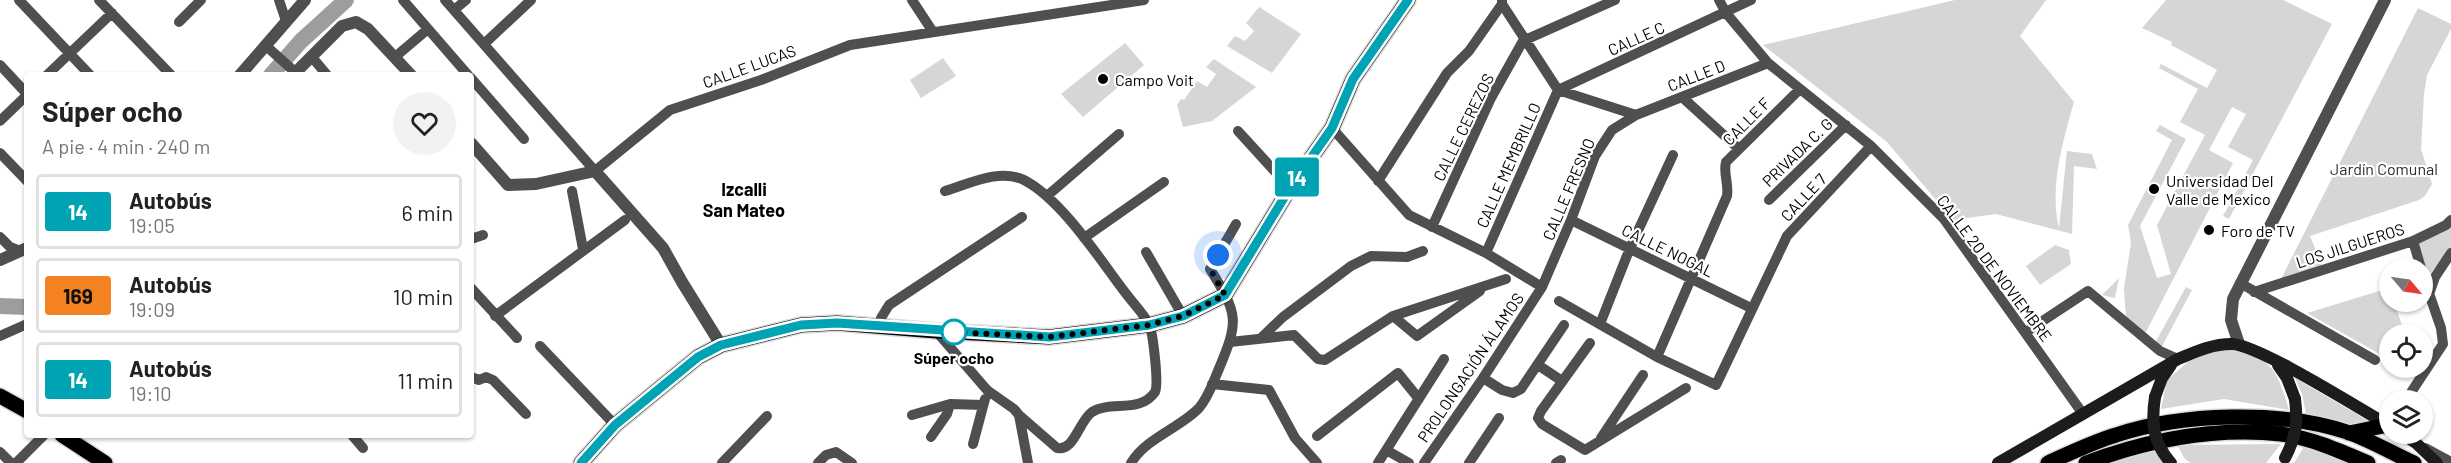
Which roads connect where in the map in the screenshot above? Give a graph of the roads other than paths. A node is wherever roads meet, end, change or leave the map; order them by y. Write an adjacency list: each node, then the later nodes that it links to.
1 (19, 0): 28 (street)
2 (99, 0): 19 (street)
3 (201, 0): 22 (street)
4 (279, 0): 21 (street)
5 (403, 0): 23 (street)
6 (445, 0): 18 (street)
7 (466, 0): 18 (street)
8 (531, 0): 26 (street)
9 (912, 0): 24 (street)
10 (1144, 0): 24 (street, CALLE LUCAS)
11 (1408, 0): 50 (main road)
12 (1615, 0): 25 (street)
13 (1719, 0): 20 (street, CALLE 20 DE NOVIEMBRE)
14 (1751, 0): 20 (street, CALLE C)
15 (2385, 0): 90 (street)
16 (302, 1): 21 (street)
17 (1502, 2): 25 (street); 61 (street)
18 (454, 10): 26 (street)
19 (112, 13): 28 (street); 35 (street)
20 (1726, 13): 31 (street, CALLE 20 DE NOVIEMBRE); 42 (street, CALLE C)
21 (286, 21): 27 (street)
22 (179, 22)
23 (428, 29): 30 (street); 40 (street)
24 (933, 32): 59 (street, CALLE LUCAS)
25 (1524, 40): 42 (street); 73 (street, CALLE CEREZOS)
26 (484, 44): 59 (street)
27 (268, 48): 36 (street); 37 (street)
28 (69, 53): 33 (street); 34 (street)
29 (311, 56): 30 (street); 37 (street); 38 (street)
30 (395, 57): 39 (street)
31 (1768, 63): 43 (street, CALLE 20 DE NOVIEMBRE); 46 (street, CALLE D)
32 (0, 65): 44 (street)
33 (50, 72)
34 (87, 72)
35 (168, 72)
36 (243, 72)
37 (292, 72)
38 (324, 72)
39 (408, 72)
40 (465, 72)
41 (474, 81): 53 (street)
42 (1558, 90): 47 (street); 84 (street, CALLE MEMBRILLO)
43 (1799, 90): 49 (street, CALLE 20 DE NOVIEMBRE); 56 (street, CALLE F)
44 (24, 91)
45 (24, 97): 48 (street)
46 (1682, 97): 47 (street, CALLE D); 56 (street)
47 (1636, 115): 70 (street, CALLE FRESNO)
48 (0, 121)
49 (1846, 125): 55 (street, CALLE 20 DE NOVIEMBRE); 67 (street, PRIVADA C. G)
50 (1332, 128): 61 (street); 63 (main road)
51 (1238, 131): 63 (street)
52 (1119, 134): 66 (street)
53 (524, 139)
54 (474, 146): 59 (street)
55 (1871, 146): 99 (street, CALLE 7); 109 (street, CALLE 20 DE NOVIEMBRE)
56 (1739, 148): 89 (street, CALLE F)
57 (0, 153): 60 (street)
58 (1673, 155): 79 (street)
59 (595, 171): 116 (street)
60 (24, 178)
61 (1378, 181): 73 (street)
62 (1164, 182): 77 (street)
63 (1290, 188): 96 (main road)
64 (572, 191): 81 (street)
65 (945, 191): 66 (street)
66 (1047, 196): 77 (street)
67 (1768, 200)
68 (1022, 217): 107 (street)
69 (625, 220): 81 (street)
70 (1571, 220): 79 (street, CALLE NOGAL); 93 (street, CALLE FRESNO)
71 (2451, 220): 78 (street, LOS JILGUEROS)
72 (1236, 225): 96 (street)
73 (1432, 227): 84 (street)
74 (483, 235): 76 (street)
75 (0, 237): 80 (street)
76 (474, 238)
77 (1084, 238): 105 (street)
78 (2413, 241): 86 (street); 95 (street, LOS JILGUEROS)
79 (1630, 248): 89 (street, CALLE NOGAL); 103 (street)
80 (23, 249): 87 (street)
81 (583, 249): 100 (street)
82 (1423, 251): 111 (street)
83 (1146, 252): 101 (street)
84 (1486, 253): 93 (street)
85 (2451, 253): 91 (street)
86 (2418, 258)
87 (0, 260)
88 (1506, 279): 92 (street)
89 (1692, 279): 99 (street, CALLE NOGAL); 118 (street, CALLE F)
90 (2240, 283): 95 (street); 115 (street)
91 (2433, 283)
92 (1490, 284): 102 (street); 102 (street)
93 (1542, 287): 126 (street, PROLONGACIÓN ÁLAMOS)
94 (474, 292): 100 (street)
95 (2254, 292): 121 (street)
96 (1225, 295): 101 (main road); 113 (street)
97 (1559, 301): 103 (street)
98 (2433, 306): 131 (street)
99 (1751, 308): 118 (street, CALLE 7)
100 (495, 316): 112 (street)
101 (1183, 316): 105 (main road)
102 (1393, 316): 111 (street)
103 (1600, 324): 118 (street)
104 (24, 325): 110 (street)
105 (1149, 325): 108 (main road); 140 (street)
106 (1564, 325): 123 (street)
107 (881, 327): 108 (main road); 116 (main road)
108 (936, 332): 130 (street)
109 (2026, 332): 120 (street); 138 (street, CALLE 20 DE NOVIEMBRE)
110 (0, 336)
111 (1262, 337): 113 (street)
112 (517, 338)
113 (1230, 342): 128 (street)
114 (1590, 343): 127 (street)
115 (2235, 344): 120 (main road); 122 (main road)
116 (721, 345): 144 (main road)
117 (540, 346): 144 (street)
118 (1657, 357)
119 (1444, 359): 133 (street)
120 (2176, 360): 138 (main road); 177 (main road, bridge)
121 (2375, 360)
122 (2276, 361): 143 (main road); 159 (main road, bridge)
123 (1538, 365): 126 (street); 127 (street)
124 (1643, 375): 152 (street)
125 (474, 378): 137 (street)
126 (1483, 378): 172 (street, PROLONGACIÓN ÁLAMOS)
127 (1562, 381): 152 (street)
128 (1212, 384): 168 (street); 169 (street)
129 (1686, 388): 152 (street)
130 (987, 390): 135 (street); 140 (street)
131 (2413, 390)
132 (0, 396): 136 (main road)
133 (1419, 399): 147 (street); 157 (street)
134 (950, 404): 135 (street); 139 (street); 148 (street)
135 (983, 405): 153 (street)
136 (24, 408)
137 (526, 414)
138 (2084, 414): 174 (main road)
139 (912, 415)
140 (1019, 415): 167 (street)
141 (767, 416): 164 (street)
142 (1499, 418): 173 (street)
143 (2379, 418)
144 (615, 425): 163 (main road)
145 (2379, 426): 146 (main road)
146 (2349, 433): 175 (main road); 179 (main road)
147 (1317, 436)
148 (931, 437)
149 (41, 438): 161 (street)
150 (67, 438): 162 (main road)
151 (355, 438): 156 (street)
152 (1599, 441)
153 (973, 444)
154 (2417, 444): 180 (main road)
155 (2418, 444): 160 (street)
156 (363, 448)
157 (1388, 451): 170 (street); 171 (street)
158 (0, 452): 161 (street)
159 (2283, 460)
160 (2451, 462)
161 (14, 463)
162 (105, 463)
163 (581, 463)
164 (722, 463)
165 (818, 463): 166 (street)
166 (852, 463)
167 (1028, 463)
168 (1131, 463)
169 (1317, 463)
170 (1378, 463)
171 (1409, 463)
172 (1424, 463)
173 (1469, 463)
174 (1998, 463)
175 (2048, 463)
176 (2086, 463): 178 (main road)
177 (2171, 463)
178 (2368, 463)
179 (2414, 463)
180 (2437, 463)

